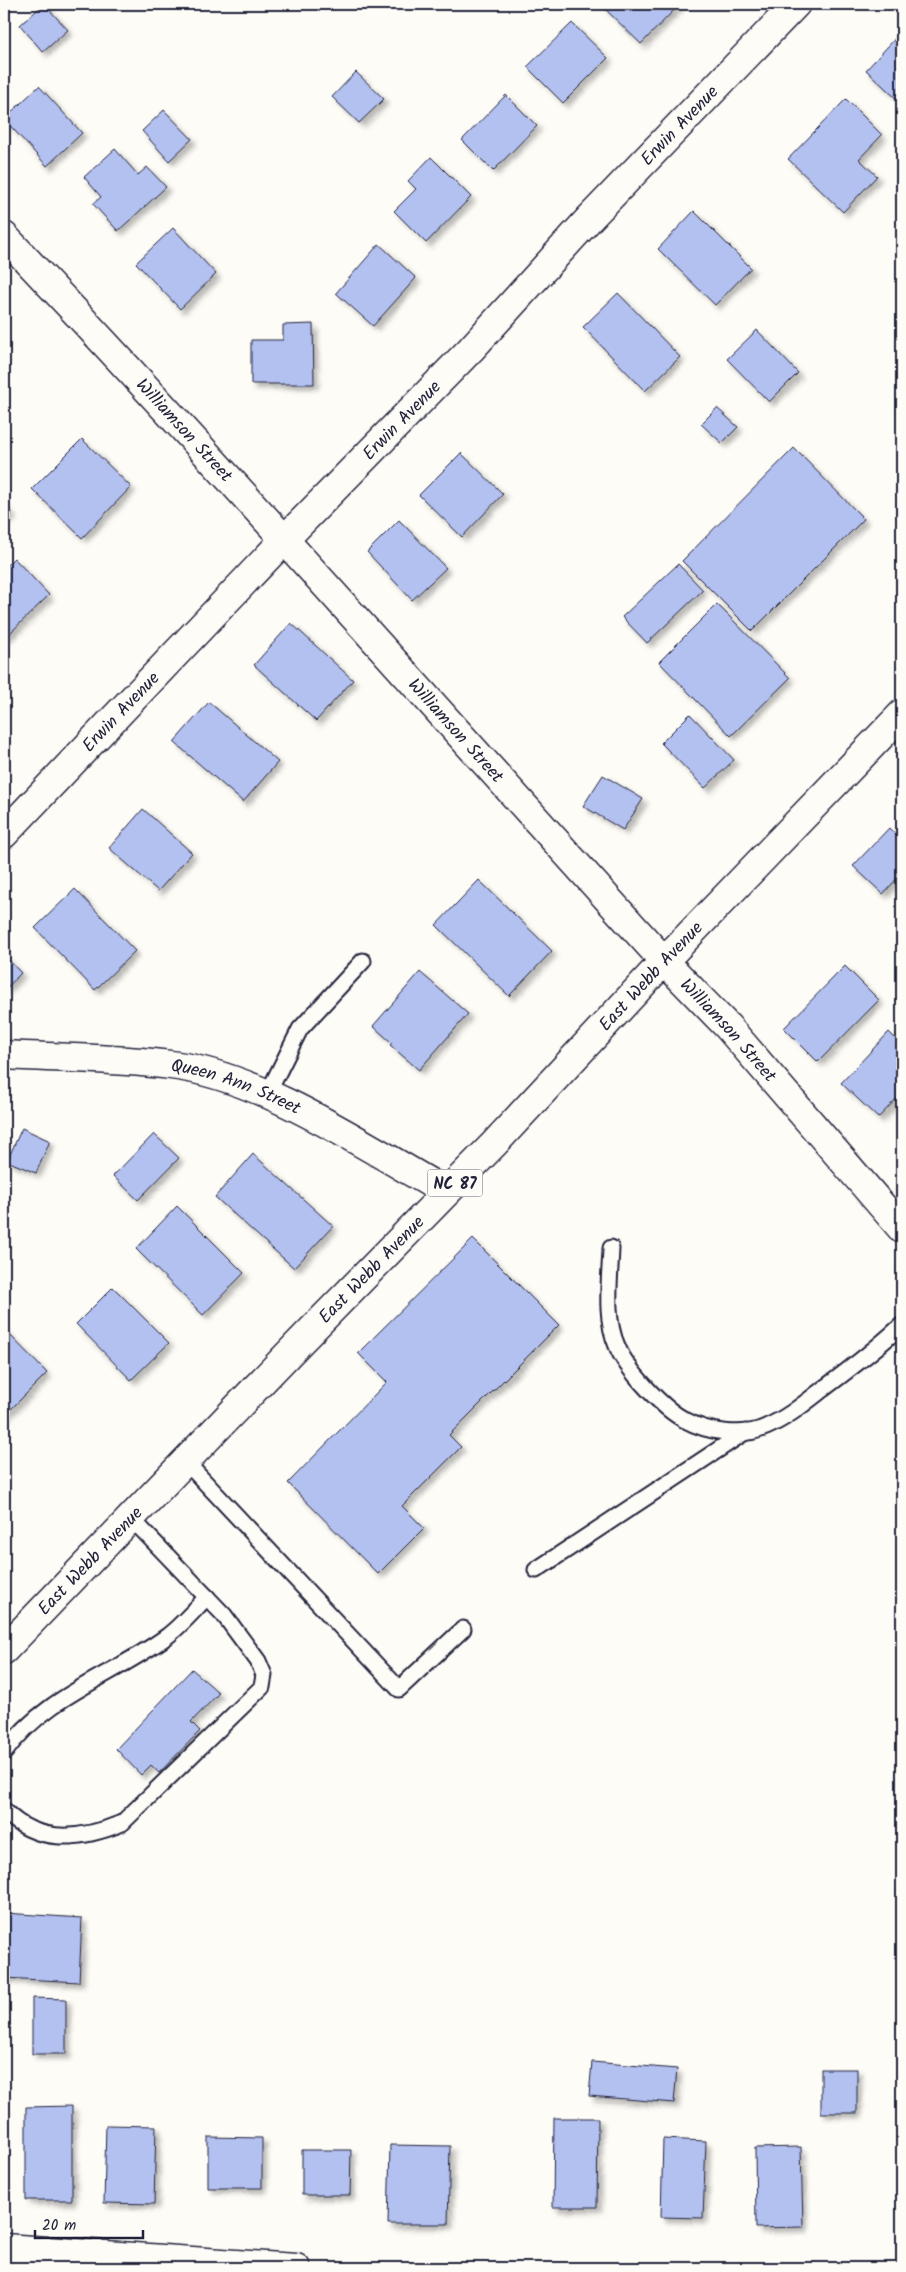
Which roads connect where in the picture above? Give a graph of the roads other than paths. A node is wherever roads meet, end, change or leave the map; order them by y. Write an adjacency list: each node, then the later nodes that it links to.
1 (796, 4): 3 (main road, Erwin Avenue)
2 (4, 236): 3 (main road, Williamson Street)
3 (284, 540): 5 (main road, Erwin Avenue); 7 (main road, Williamson Street)
4 (902, 714): 7 (main road, East Webb Avenue / NC 87)
5 (4, 834)
6 (362, 961): 9 (lane)
7 (664, 961): 10 (main road, East Webb Avenue / NC 87); 11 (main road, Williamson Street)
8 (4, 1055): 9 (main road, Queen Ann Street)
9 (268, 1095): 10 (main road, Queen Ann Street)
10 (446, 1192): 15 (main road, East Webb Avenue / NC 87)
11 (902, 1229)
12 (611, 1248): 14 (lane)
13 (902, 1325): 14 (lane)
14 (745, 1432): 17 (lane)
15 (185, 1461): 16 (main road, East Webb Avenue / NC 87); 19 (lane)
16 (131, 1518): 18 (lane); 20 (main road, East Webb Avenue / NC 87)
17 (536, 1570)
18 (207, 1597): 21 (lane); 22 (lane)
19 (463, 1629)
20 (4, 1650)
21 (4, 1752)
22 (4, 1810)
23 (4, 2248): 24 (main road)
24 (296, 2268)

